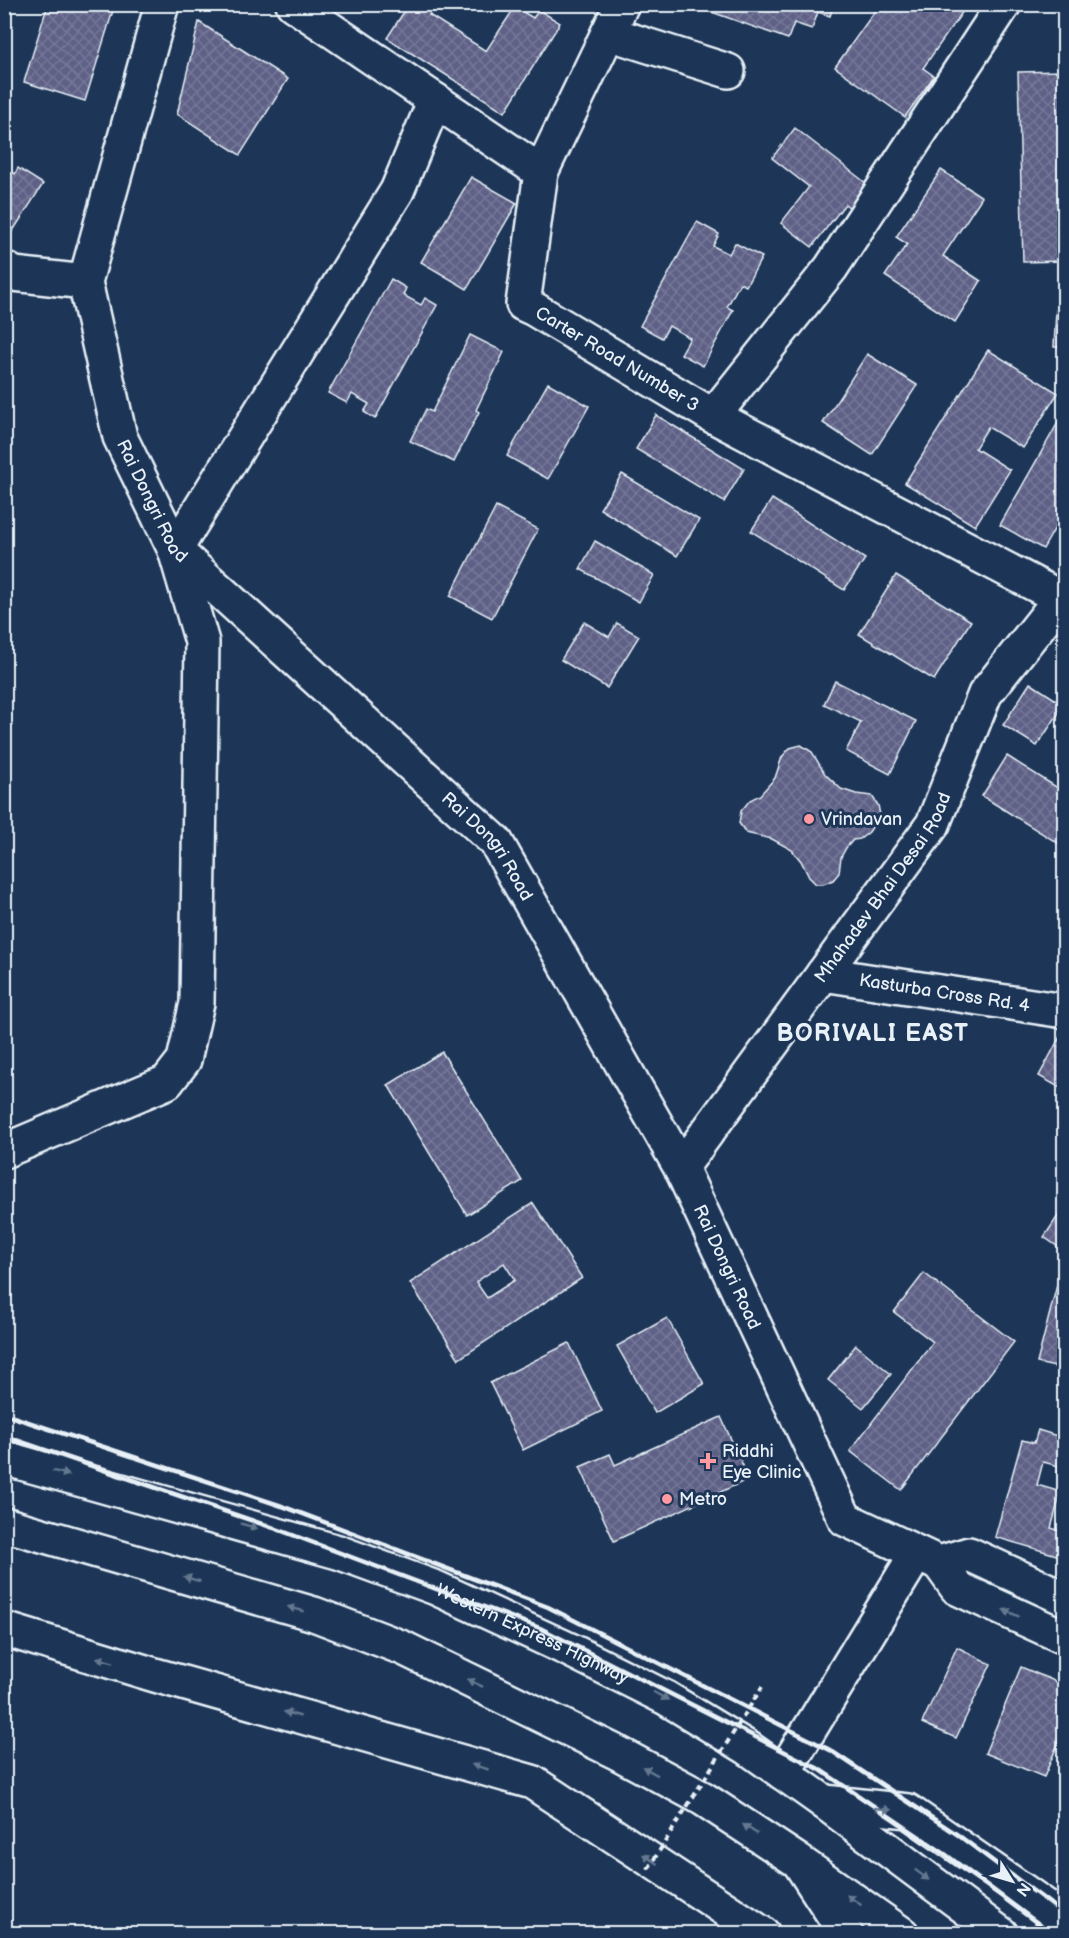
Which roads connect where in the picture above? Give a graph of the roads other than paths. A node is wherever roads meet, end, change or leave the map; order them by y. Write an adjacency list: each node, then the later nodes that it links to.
1 (162, 4): 10 (main road, Rai Dongri Road)
2 (293, 4): 7 (main road)
3 (622, 4): 5 (main road)
4 (1004, 4): 11 (main road)
5 (608, 33): 6 (main road); 8 (main road)
6 (728, 71)
7 (435, 100): 8 (main road); 12 (main road)
8 (541, 172): 11 (main road, Carter Road Number 3)
9 (4, 268): 10 (main road)
10 (84, 282): 12 (main road, Rai Dongri Road)
11 (713, 416): 13 (main road, Carter Road Number 3)
12 (175, 550): 16 (main road); 17 (main road, Rai Dongri Road)
13 (1063, 596): 14 (main road, Mhahadev Bhai Desai Road)
14 (824, 974): 15 (main road, Kasturba Cross Rd. 4); 17 (main road, Mhahadev Bhai Desai Road)
15 (1065, 1011)
16 (4, 1151)
17 (681, 1168): 20 (main road, Rai Dongri Road)
18 (4, 1458): 24 (main road, Western Express Highway, one-way to 24)
19 (4, 1524): 26 (main road, one-way to 19)
20 (928, 1558): 21 (main road); 23 (main road, one-way to 20); 24 (main road)
21 (1065, 1599)
22 (4, 1629): 28 (main road, one-way to 22)
23 (1065, 1637)
24 (783, 1773): 25 (main road, Western Express Highway)
25 (825, 1802): 27 (main road, one-way to 27); 31 (main road, Western Express Highway, one-way to 31)
26 (798, 1861): 29 (main road); 30 (main road, one-way to 26)
27 (1065, 1919)
28 (763, 1934)
29 (846, 1934)
30 (902, 1934)
31 (1001, 1934)

